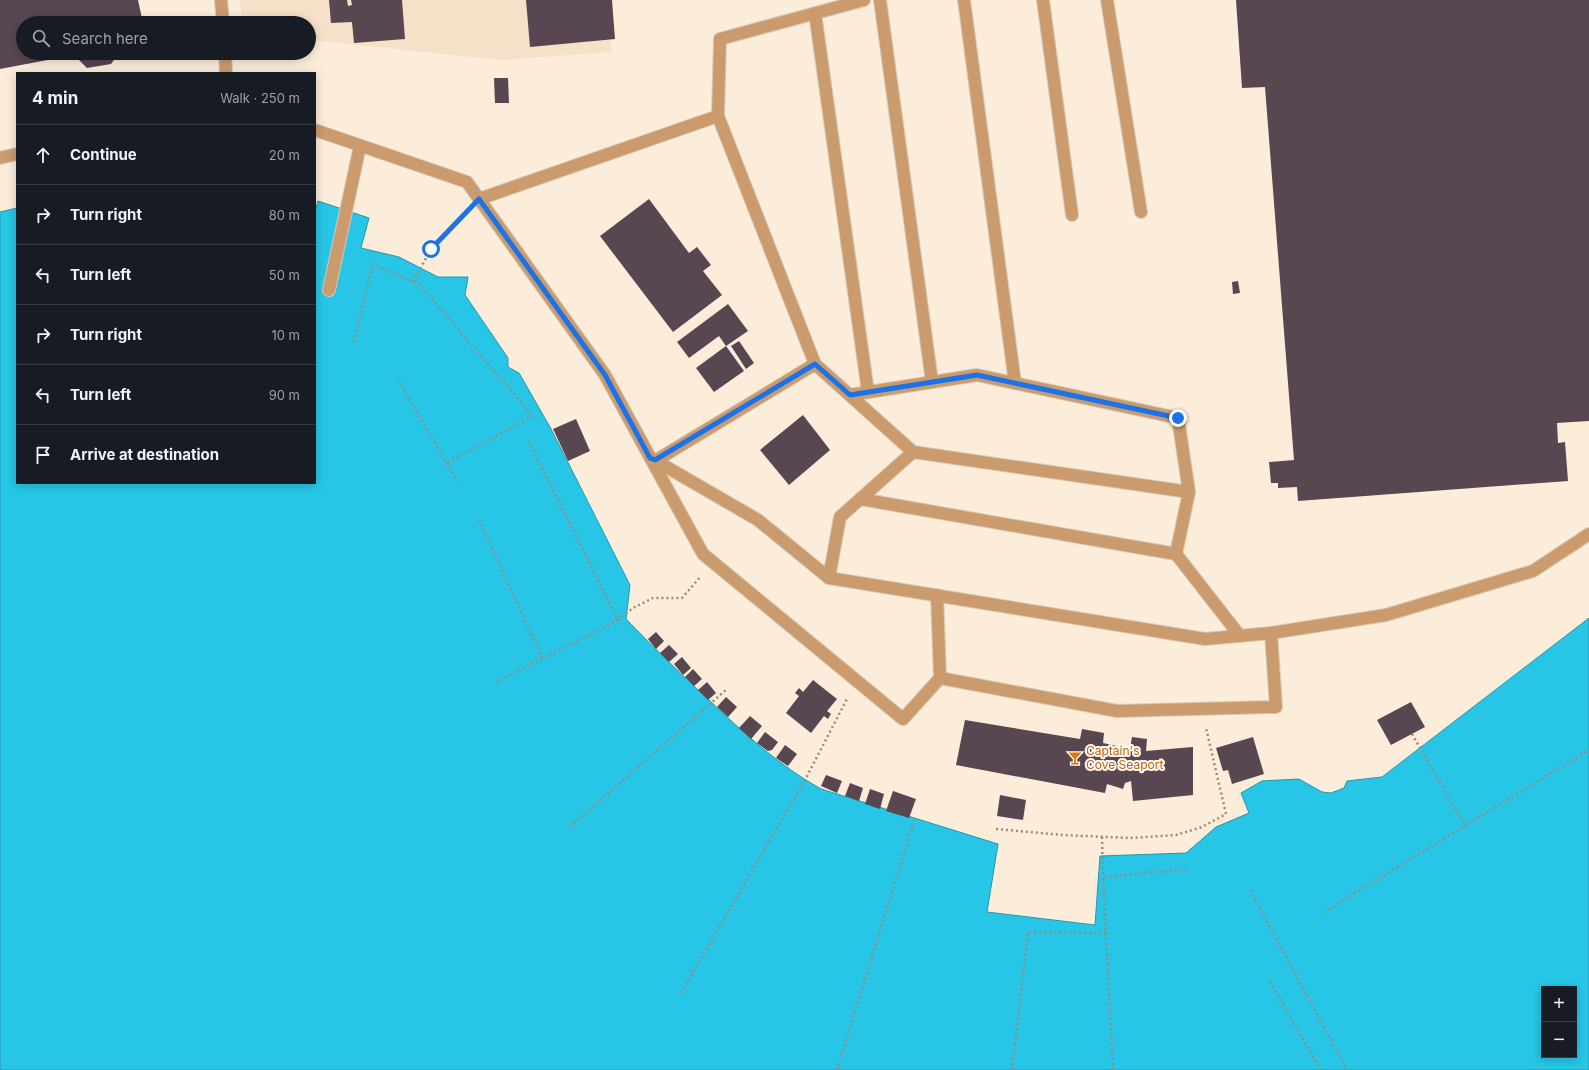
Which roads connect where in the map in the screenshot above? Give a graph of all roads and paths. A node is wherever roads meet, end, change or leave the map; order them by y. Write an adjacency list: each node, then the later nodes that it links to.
1 (221, 0): 8 (street)
2 (864, 0): 7 (street)
3 (880, 0): 24 (street)
4 (964, 0): 25 (street)
5 (1043, 0): 18 (street)
6 (1107, 0): 17 (street)
7 (815, 13): 11 (street); 26 (street)
8 (222, 16)
9 (225, 60): 10 (street)
10 (226, 72)
11 (718, 116): 16 (street); 22 (street)
12 (316, 130): 13 (street)
13 (360, 146): 16 (street); 20 (street)
14 (16, 154): 15 (street)
15 (0, 158)
16 (479, 199): 19 (path); 30 (street)
17 (1141, 212)
18 (1072, 214)
19 (413, 282): 21 (path); 31 (path)
20 (329, 290)
21 (354, 342)
22 (815, 364): 27 (street); 30 (street)
23 (399, 381): 31 (path)
24 (932, 382): 25 (street); 26 (street)
25 (1015, 383): 33 (street)
26 (868, 392): 27 (street)
27 (850, 395): 29 (street)
28 (529, 442): 41 (path)
29 (913, 452): 33 (street); 34 (street)
30 (653, 459): 38 (street); 39 (street)
31 (447, 463): 32 (path)
32 (457, 481)
33 (1189, 492): 37 (street)
34 (860, 499): 37 (street); 39 (street)
35 (479, 520): 44 (path)
36 (1589, 534): 42 (street)
37 (1176, 554): 43 (street)
38 (714, 563): 41 (path); 46 (street)
39 (829, 578): 40 (street)
40 (937, 595): 43 (street); 45 (street)
41 (618, 620): 44 (path)
42 (1271, 633): 43 (street); 49 (street)
43 (1240, 636)
44 (543, 659): 47 (path)
45 (940, 678): 46 (street); 49 (street)
46 (857, 681): 63 (path)
47 (496, 682)
48 (727, 690): 53 (path)
49 (1201, 709): 56 (path)
50 (1412, 734): 54 (path)
51 (1589, 750): 54 (path)
52 (915, 818): 64 (path)
53 (570, 826)
54 (1465, 826): 60 (path)
55 (996, 829): 56 (path)
56 (1102, 837): 58 (path)
57 (1187, 869): 58 (path)
58 (1103, 878): 61 (path)
59 (1250, 890): 68 (path)
60 (1324, 912)
61 (1106, 933): 65 (path); 66 (path)
62 (1270, 982): 67 (path)
63 (681, 993)
64 (837, 1070)
65 (1012, 1070)
66 (1113, 1070)
67 (1321, 1070)
68 (1347, 1070)

